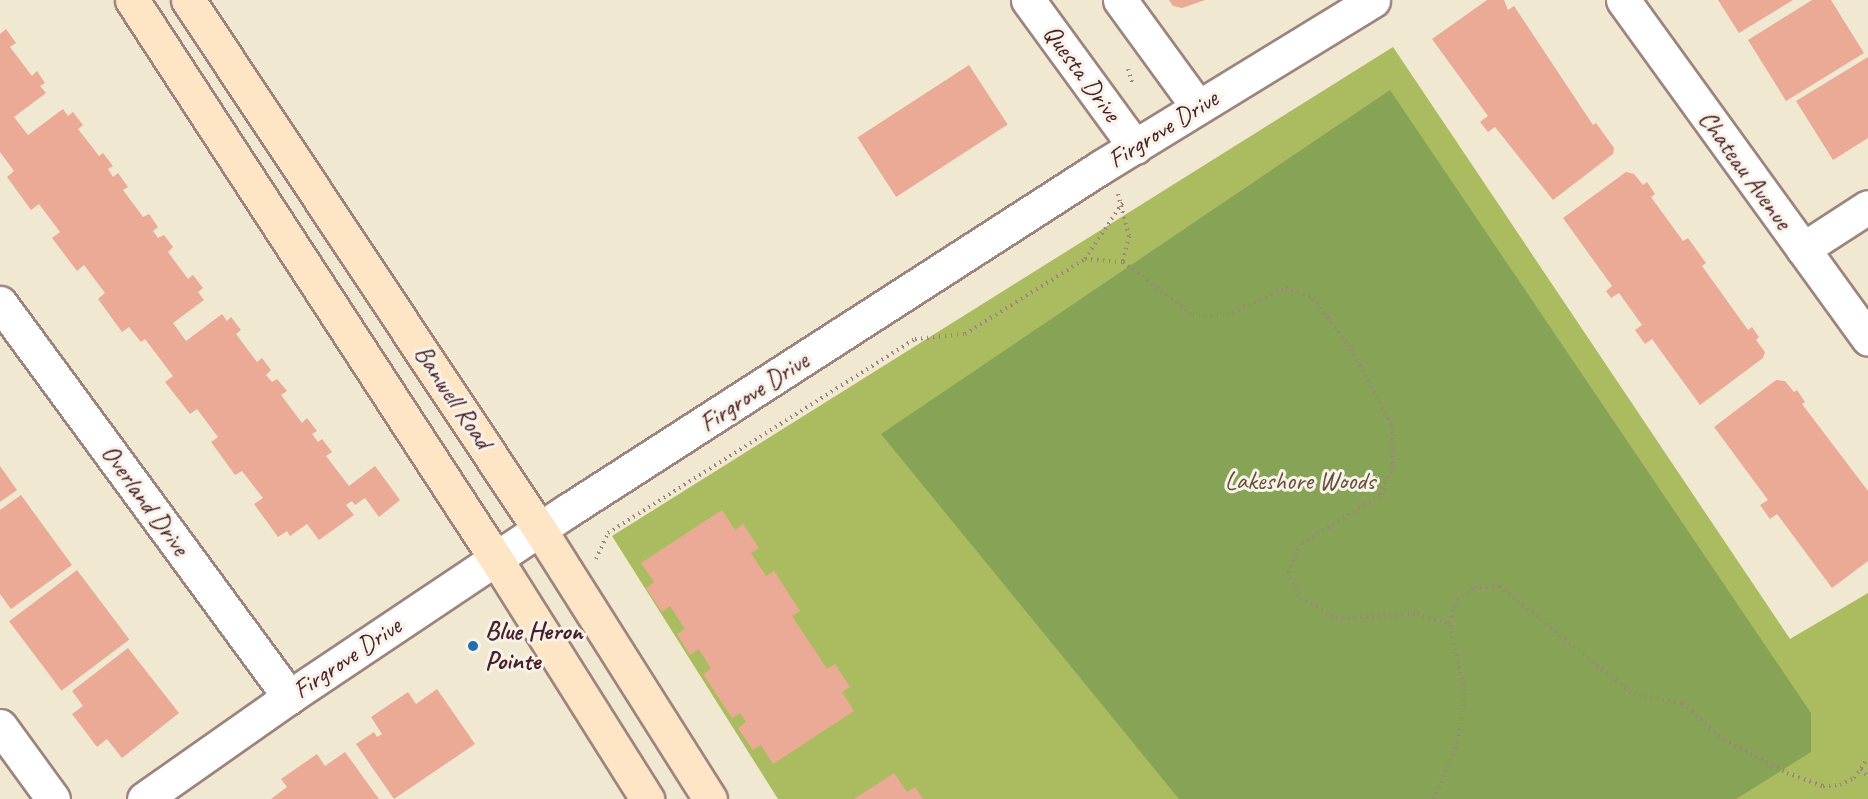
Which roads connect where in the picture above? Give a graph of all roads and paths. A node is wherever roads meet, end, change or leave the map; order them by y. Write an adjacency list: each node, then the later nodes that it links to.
1 (132, 0): 16 (main road, Banwell Road)
2 (188, 0): 15 (main road, Banwell Road)
3 (1028, 0): 8 (street, Questa Drive)
4 (1120, 0): 7 (street)
5 (1373, 0): 7 (street, Firgrove Drive)
6 (1623, 0): 10 (street, Chateau Avenue)
7 (1198, 107): 8 (street, Firgrove Drive)
8 (1135, 147): 15 (street, Firgrove Drive)
9 (1868, 207): 10 (street)
10 (1803, 249): 14 (street, Chateau Avenue)
11 (1085, 260): 12 (path); 12 (path); 17 (path)
12 (1122, 262): 18 (path)
13 (0, 303): 19 (street, Overland Drive)
14 (1868, 339)
15 (540, 530): 16 (street, Firgrove Drive); 27 (main road, Banwell Road)
16 (496, 559): 19 (street, Firgrove Drive); 26 (main road, Banwell Road)
17 (595, 560)
18 (1449, 623): 22 (path); 28 (path)
19 (289, 697): 25 (street, Firgrove Drive)
20 (0, 726): 24 (street)
21 (1868, 758): 22 (path)
22 (1861, 769): 23 (path)
23 (1868, 777)
24 (53, 799)
25 (144, 799)
26 (647, 799)
27 (710, 799)
28 (1434, 799)

